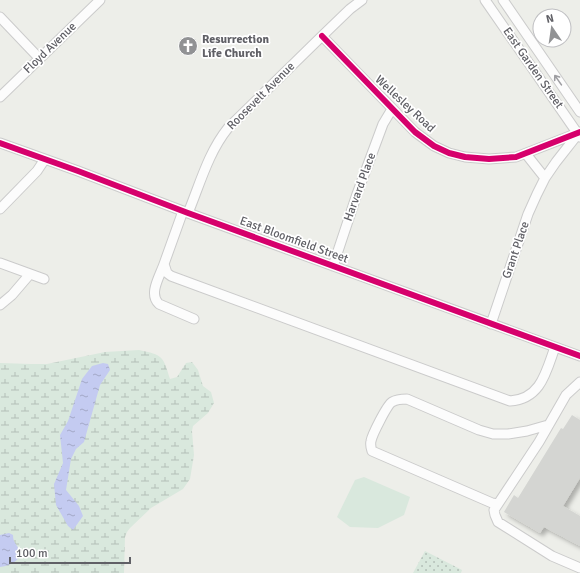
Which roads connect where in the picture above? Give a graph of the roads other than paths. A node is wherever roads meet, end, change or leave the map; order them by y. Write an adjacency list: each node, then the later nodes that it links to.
1 (100, 0): 7 (street, Floyd Avenue)
2 (362, 0): 6 (street, Roosevelt Avenue)
3 (485, 0): 11 (street, East Garden Street)
4 (503, 0): 10 (street, East Garden Street, one-way to 4)
5 (0, 17): 7 (street)
6 (322, 36): 9 (street, Wellesley Road); 17 (street, Roosevelt Avenue)
7 (39, 58): 8 (street, Floyd Avenue)
8 (0, 97)
9 (392, 108): 13 (street, Wellesley Road); 20 (street, Harvard Place)
10 (580, 112)
11 (579, 134): 13 (street, Wellesley Road); 15 (street, Grant Place)
12 (0, 143): 14 (street, East Bloomfield Street)
13 (526, 154): 15 (street)
14 (46, 159): 16 (street); 17 (street, East Bloomfield Street)
15 (545, 178): 25 (street, Grant Place)
16 (0, 209)
17 (186, 212): 19 (street, Roosevelt Avenue); 20 (street, East Bloomfield Street)
18 (0, 263): 21 (street)
19 (164, 264): 24 (street, Roosevelt Avenue); 26 (street)
20 (333, 266): 25 (street, East Bloomfield Street)
21 (30, 274): 22 (street); 23 (street)
22 (44, 279)
23 (0, 305)
24 (194, 319)
25 (491, 324): 26 (street, East Bloomfield Street)
26 (555, 347): 27 (street, East Bloomfield Street)
27 (580, 356)
28 (580, 382): 29 (street)
29 (548, 426): 30 (street); 30 (street)
30 (498, 504): 31 (street)
31 (580, 568)

